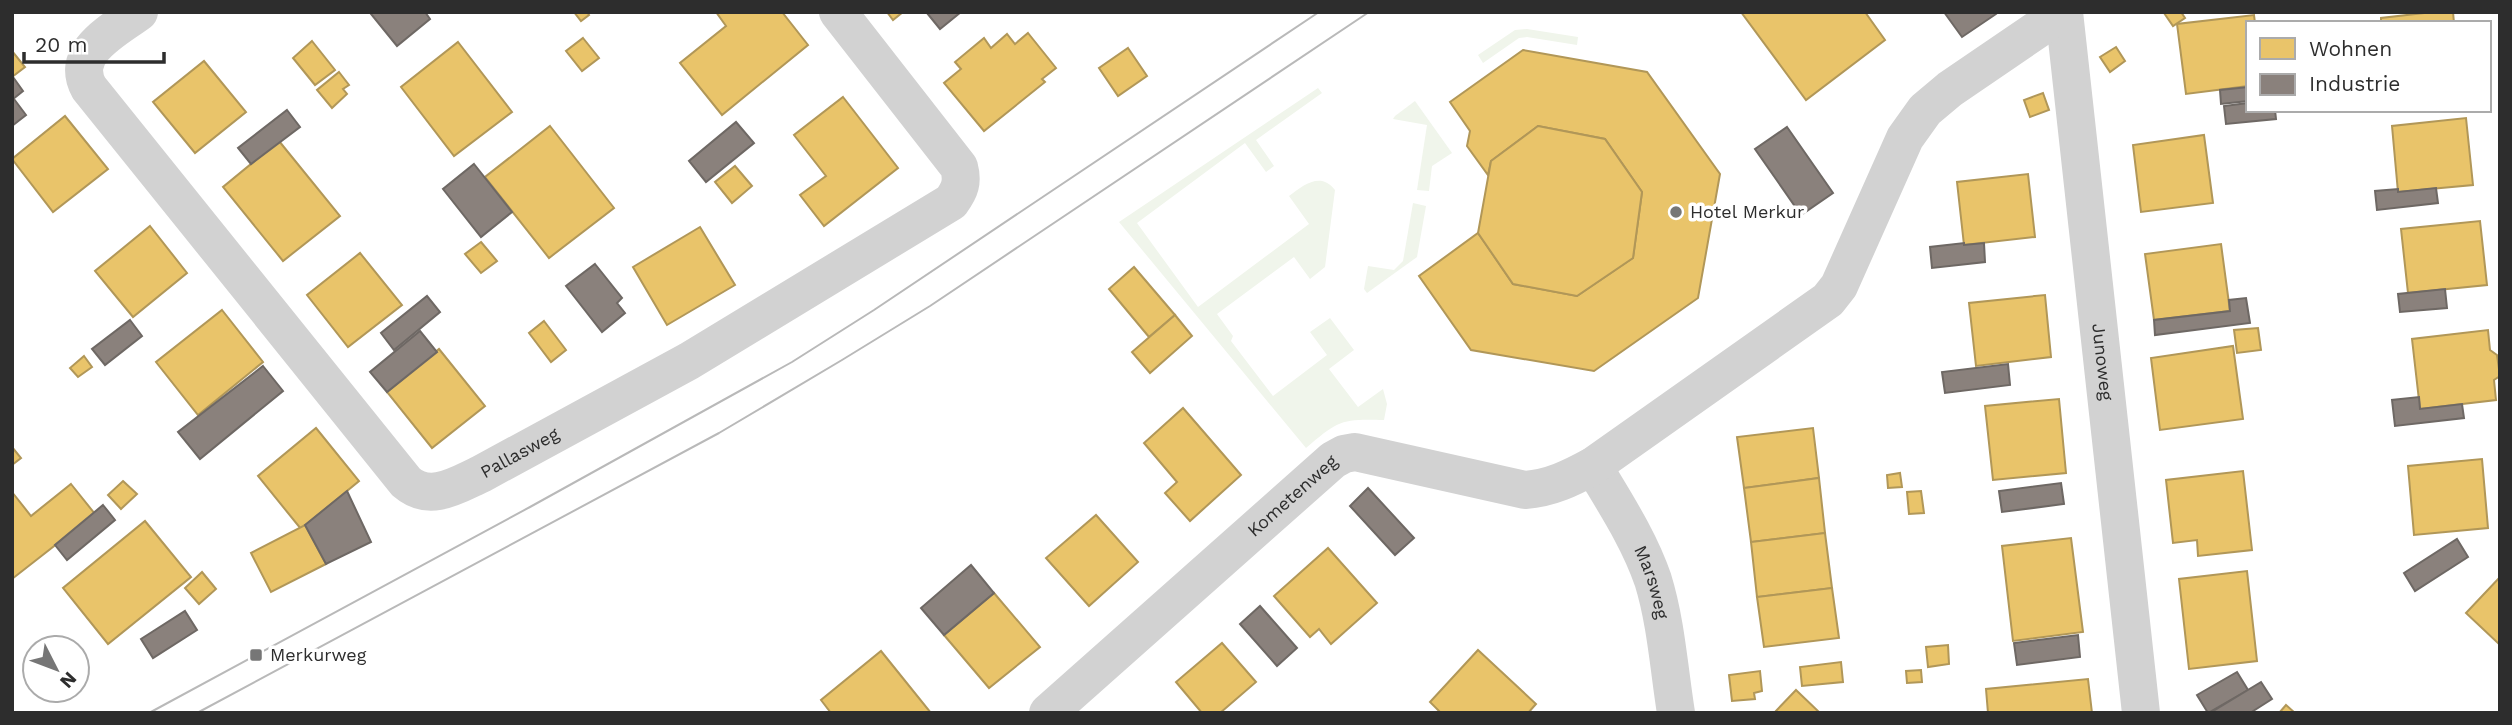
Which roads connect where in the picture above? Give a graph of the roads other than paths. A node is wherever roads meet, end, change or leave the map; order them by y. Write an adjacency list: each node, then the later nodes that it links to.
1 (139, 12): 2 (street, Pallasweg)
2 (838, 12)
3 (2063, 12): 4 (street, Junoweg); 7 (street, Junoweg)
4 (1593, 466): 5 (street, Kometenweg); 6 (street, Marsweg)
5 (1048, 713)
6 (1676, 713)
7 (2141, 713)

